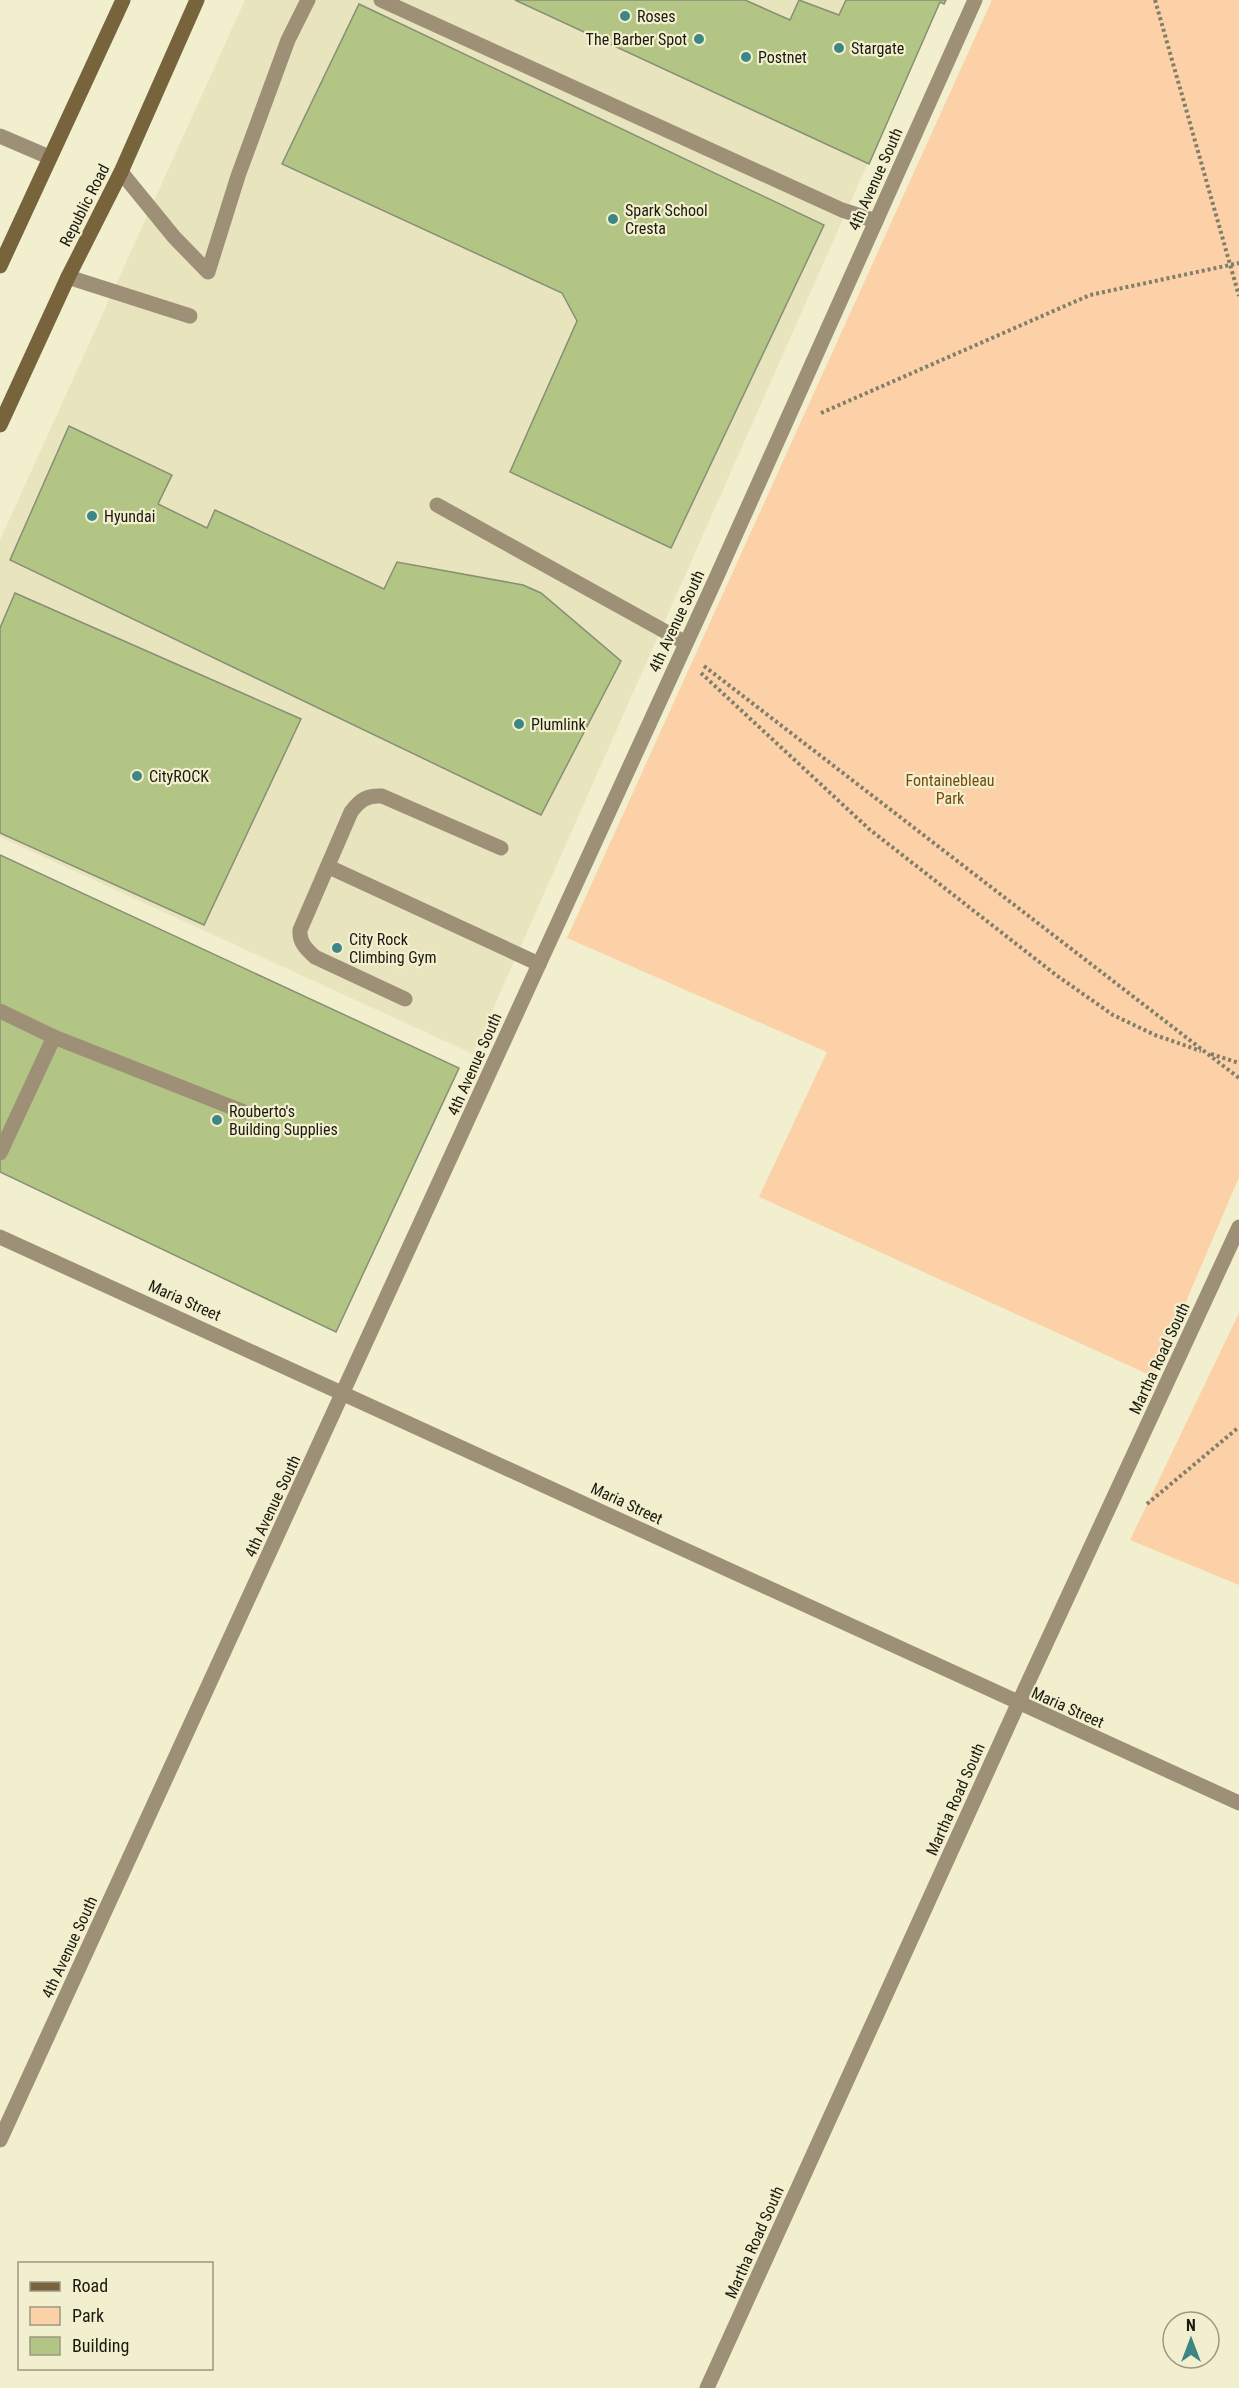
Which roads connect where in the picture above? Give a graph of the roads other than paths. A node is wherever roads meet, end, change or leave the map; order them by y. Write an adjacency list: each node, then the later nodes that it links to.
1 (123, 0): 7 (main road)
2 (196, 0): 8 (main road, Republic Road)
3 (308, 0): 8 (street)
4 (381, 0): 9 (street)
5 (975, 0): 9 (street, 4th Avenue South)
6 (0, 136): 7 (street)
7 (49, 157): 10 (main road)
8 (121, 172): 11 (main road, Republic Road)
9 (876, 221): 15 (street, 4th Avenue South)
10 (0, 266)
11 (68, 277): 12 (street); 13 (main road, Republic Road)
12 (190, 316)
13 (0, 425)
14 (436, 504): 15 (street)
15 (683, 648): 18 (street, 4th Avenue South)
16 (501, 848): 17 (street)
17 (329, 867): 18 (street); 19 (street)
18 (539, 964): 26 (street, 4th Avenue South)
19 (405, 999)
20 (0, 1011): 21 (street)
21 (54, 1037): 22 (street); 23 (street)
22 (244, 1112)
23 (0, 1153)
24 (1239, 1227): 27 (street, Martha Road South)
25 (0, 1236): 26 (street, Maria Street)
26 (344, 1391): 27 (street, Maria Street); 29 (street, 4th Avenue South)
27 (1018, 1704): 28 (street, Maria Street); 30 (street, Martha Road South)
28 (1239, 1803)
29 (0, 2140)
30 (707, 2388)

